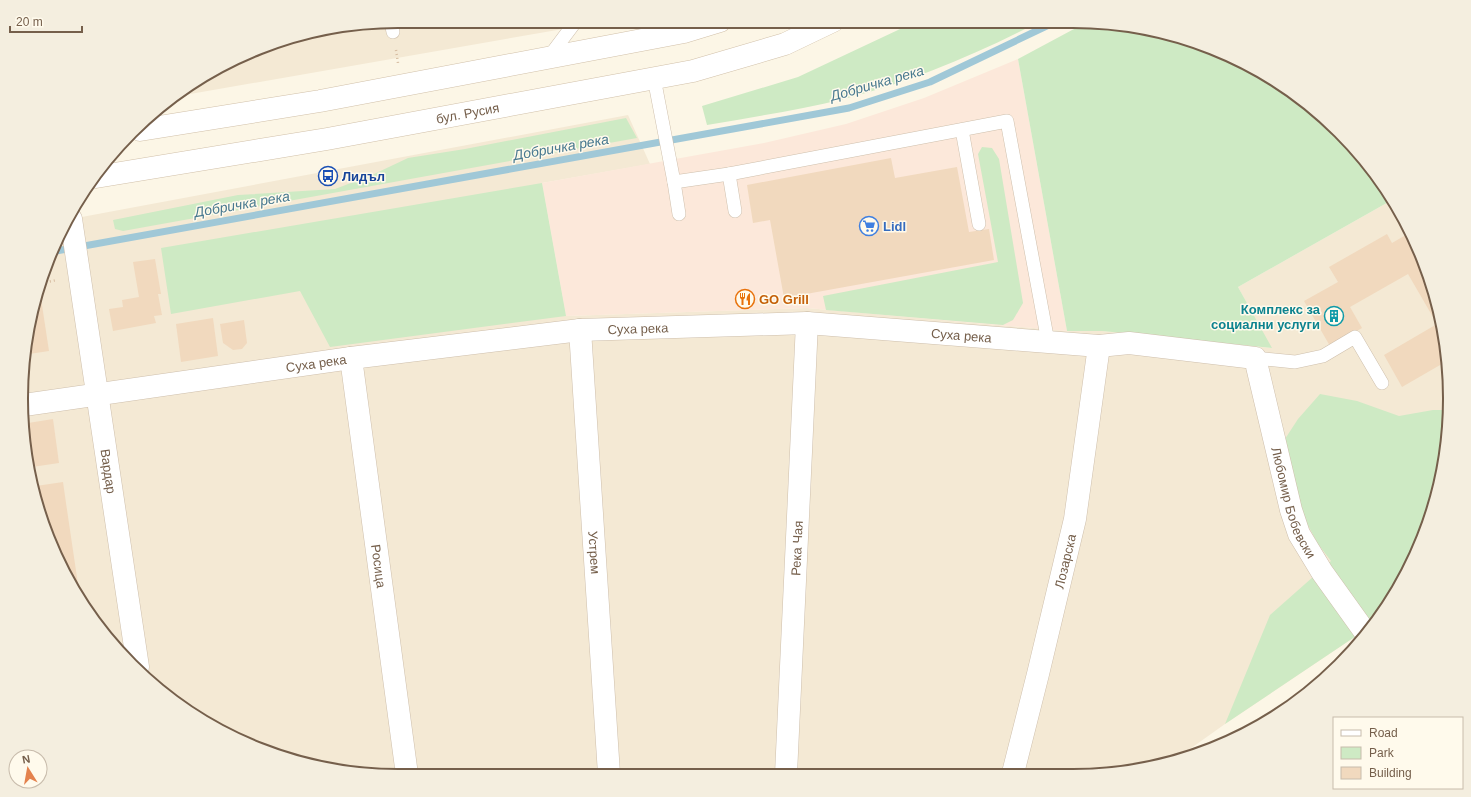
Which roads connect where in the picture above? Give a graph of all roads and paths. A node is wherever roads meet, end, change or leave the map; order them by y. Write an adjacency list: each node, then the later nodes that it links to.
1 (392, 28): 7 (path)
2 (571, 28): 5 (lane)
3 (697, 28): 5 (street)
4 (820, 28): 6 (street, бул. Русия)
5 (549, 57): 7 (street)
6 (654, 78): 11 (street, бул. Русия); 12 (lane)
7 (402, 85): 8 (street)
8 (145, 129)
9 (962, 130): 10 (lane); 16 (lane); 19 (lane)
10 (729, 174): 12 (lane); 13 (lane)
11 (103, 176)
12 (674, 182): 14 (lane)
13 (735, 211)
14 (679, 214)
15 (72, 224): 24 (street, Вардар)
16 (979, 224)
17 (807, 323): 18 (street, Суха река); 19 (street, Суха река); 30 (street, Река Чая)
18 (580, 330): 21 (street, Суха река); 29 (street, Устрем)
19 (1048, 342): 20 (street, Суха река)
20 (1099, 346): 22 (street, Суха река); 31 (street, Лозарска)
21 (351, 358): 24 (street, Суха река); 28 (street, Росица)
22 (1255, 358): 23 (lane); 26 (street, Любомир Бобевски)
23 (1382, 382)
24 (96, 394): 25 (street, Суха река); 27 (street, Вардар)
25 (28, 404)
26 (1362, 628)
27 (131, 654)
28 (406, 769)
29 (609, 769)
30 (786, 769)
31 (1013, 769)

